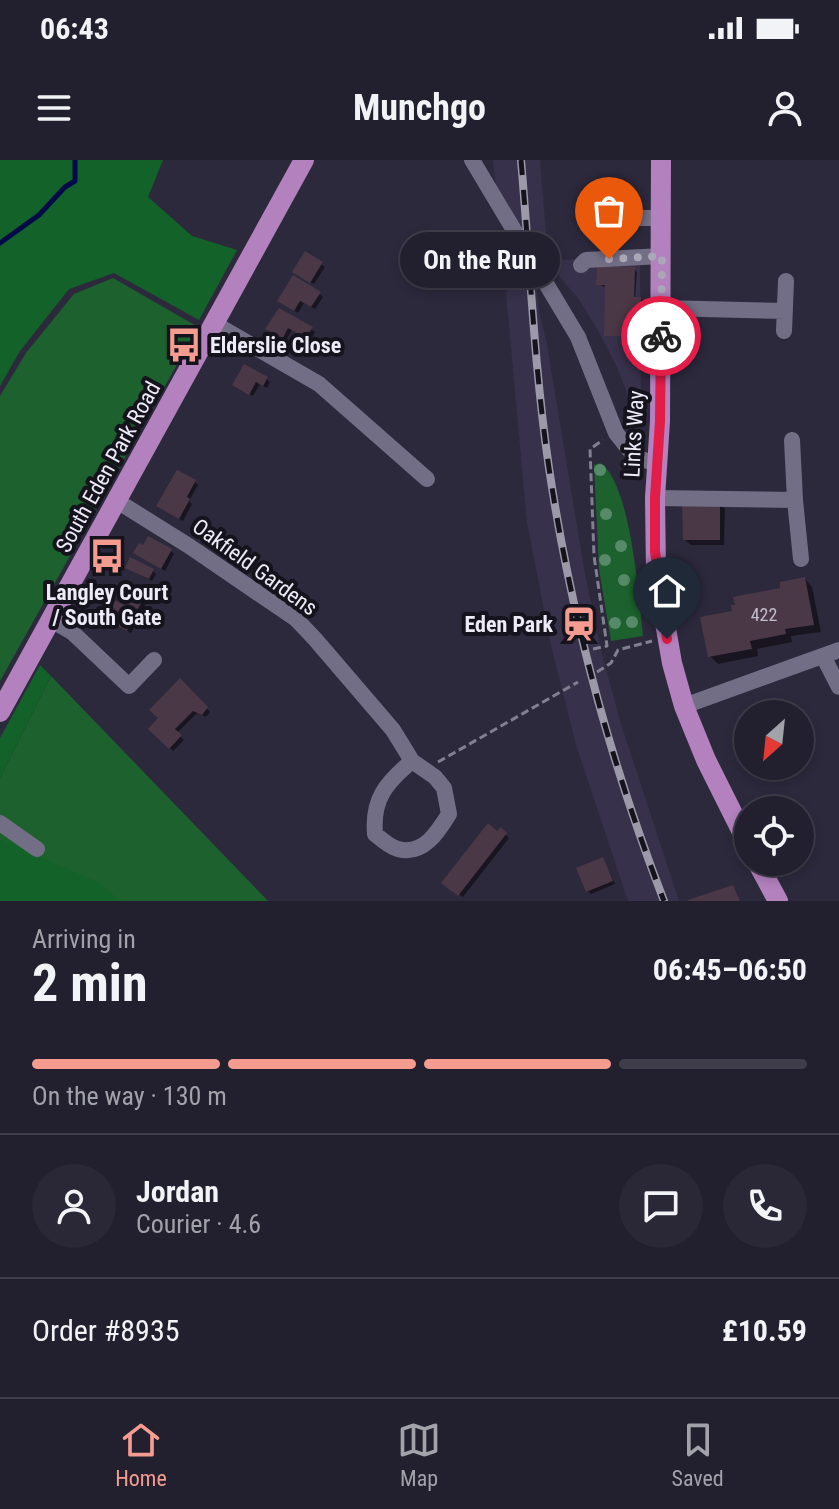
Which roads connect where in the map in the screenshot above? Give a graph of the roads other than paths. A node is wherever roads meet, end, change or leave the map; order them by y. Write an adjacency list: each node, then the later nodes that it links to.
1 (304, 160): 11 (main road, South Eden Park Road)
2 (472, 160): 14 (street)
3 (661, 160): 5 (main road, Links Way)
4 (591, 218): 5 (street)
5 (662, 218): 6 (main road, Links Way)
6 (662, 256): 7 (street); 9 (main road, Links Way)
7 (581, 265)
8 (786, 281): 10 (street)
9 (662, 308): 10 (street); 14 (main road, Links Way)
10 (785, 311): 12 (street)
11 (215, 324): 15 (street); 18 (main road, South Eden Park Road)
12 (784, 331)
13 (792, 440): 17 (street)
14 (657, 464): 16 (main road, Links Way)
15 (427, 479)
16 (655, 498): 17 (street); 24 (main road, Links Way)
17 (795, 500): 19 (street)
18 (117, 501): 20 (main road, South Eden Park Road); 26 (street, Oakfield Gardens)
19 (801, 559)
20 (51, 620): 22 (street); 25 (main road, South Eden Park Road)
21 (831, 653): 23 (street); 24 (street)
22 (154, 660)
23 (839, 687)
24 (684, 706): 27 (main road, Links Way)
25 (0, 712)
26 (418, 765): 26 (street, Oakfield Gardens)
27 (734, 816)
28 (0, 823): 29 (street)
29 (37, 849)
30 (765, 876): 31 (main road)
31 (778, 901)

